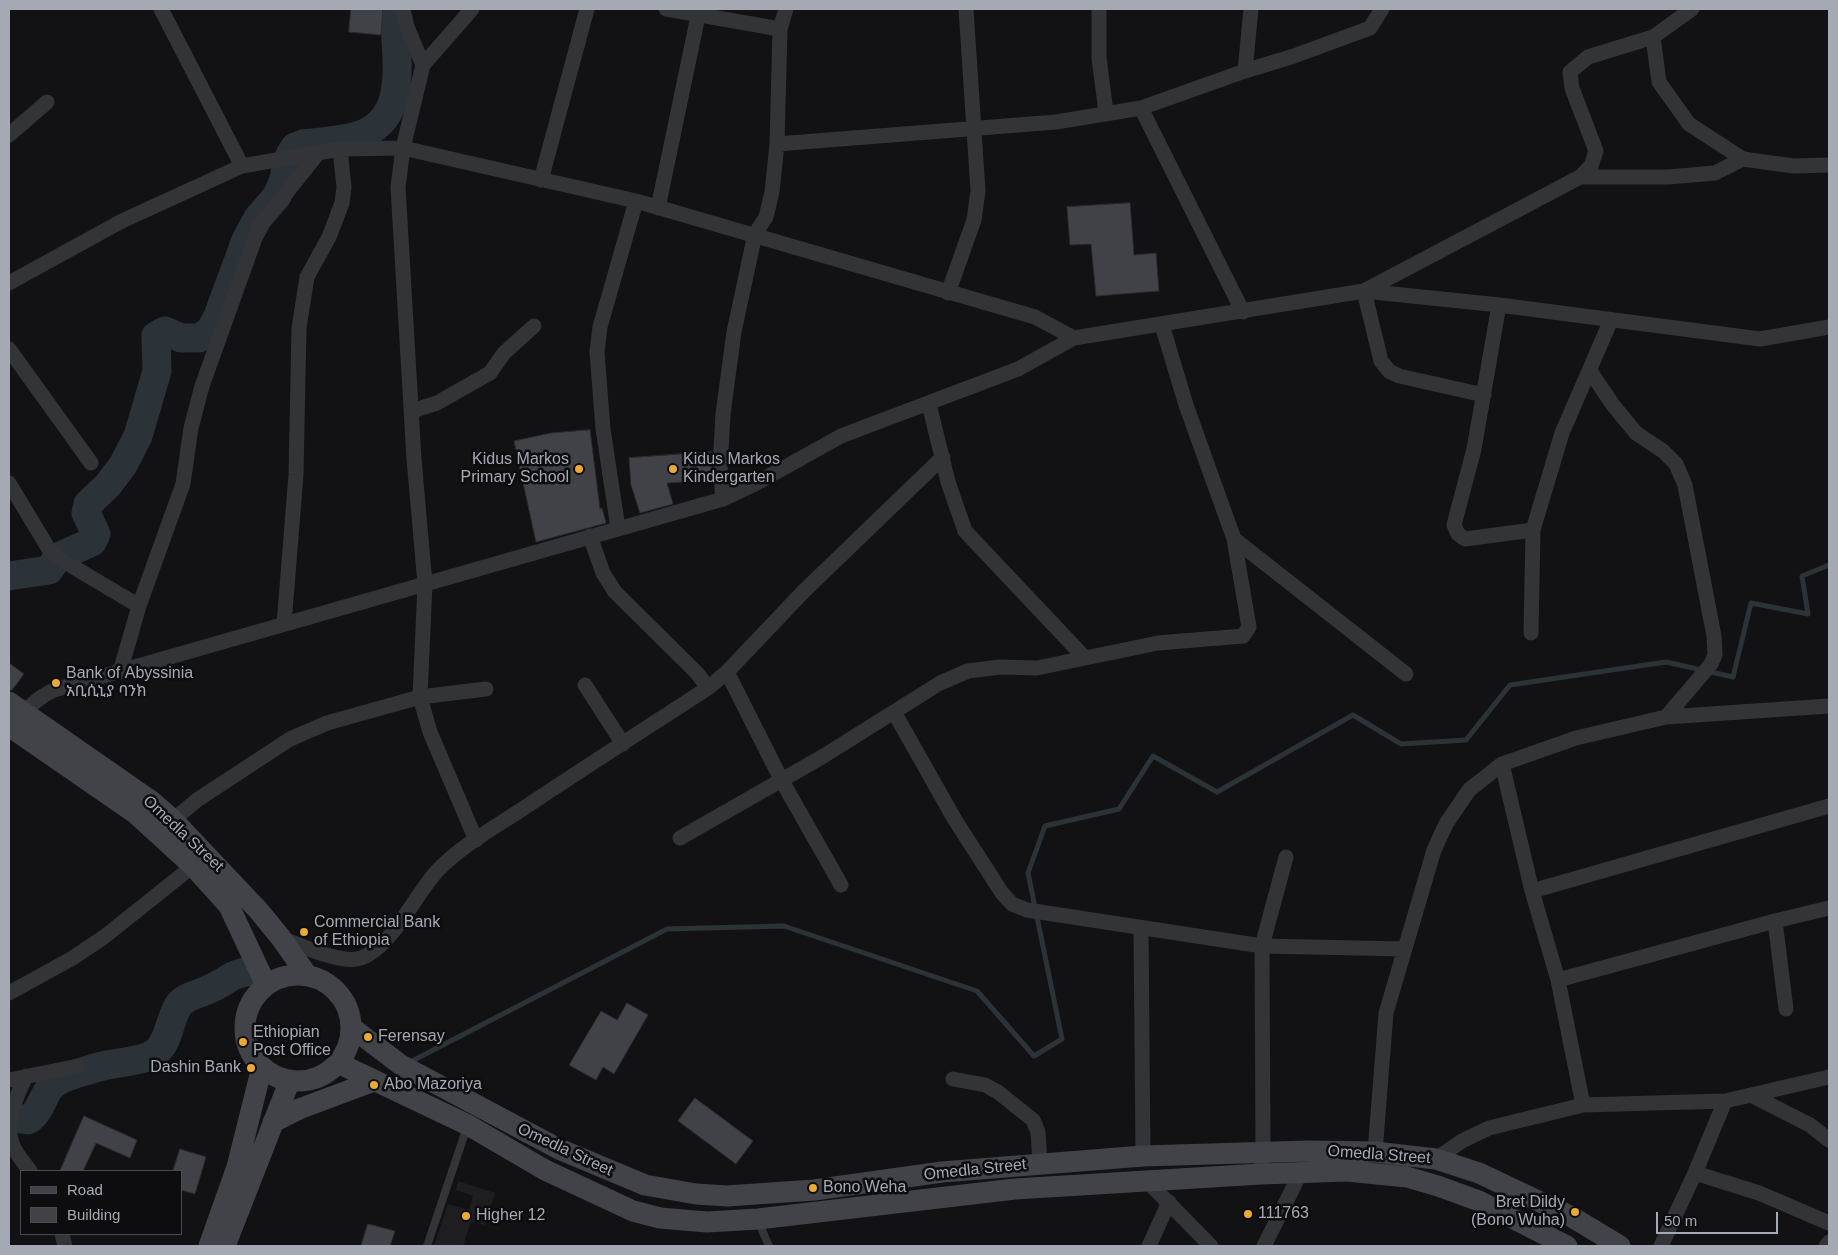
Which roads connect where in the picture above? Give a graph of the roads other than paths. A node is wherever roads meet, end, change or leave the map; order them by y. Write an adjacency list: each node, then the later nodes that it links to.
1 (161, 9): 28 (street)
2 (403, 9): 15 (street)
3 (472, 9): 15 (street)
4 (587, 9): 30 (street)
5 (666, 9): 12 (street)
6 (786, 9): 13 (street)
7 (966, 9): 20 (street)
8 (1100, 9): 19 (street)
9 (1251, 9): 16 (street)
10 (1382, 9): 16 (street)
11 (1692, 9): 14 (street)
12 (698, 16): 13 (street); 32 (street)
13 (780, 28): 22 (street)
14 (1653, 37): 26 (street); 29 (street)
15 (422, 66): 23 (street)
16 (1245, 71): 18 (street)
17 (47, 102): 21 (street)
18 (1141, 108): 19 (street); 38 (street)
19 (1106, 112): 20 (street)
20 (973, 129): 22 (street); 36 (street)
21 (9, 135)
22 (777, 144): 33 (street)
23 (403, 148): 24 (street); 30 (street); 48 (street)
24 (340, 149): 25 (street); 59 (street)
25 (319, 152): 28 (street); 58 (street)
26 (1743, 159): 27 (street); 29 (street)
27 (1829, 165)
28 (242, 166): 34 (street)
29 (1580, 177): 35 (street)
30 (540, 180): 31 (street)
31 (636, 202): 32 (street); 53 (street)
32 (658, 208): 33 (street)
33 (755, 234): 36 (street); 52 (street)
34 (9, 283)
35 (1364, 291): 37 (street); 38 (street); 46 (street)
36 (948, 293): 43 (street)
37 (1499, 305): 39 (street); 46 (street)
38 (1243, 312): 40 (street)
39 (1611, 320): 42 (street); 45 (street)
40 (1162, 325): 43 (street); 56 (street)
41 (534, 326): 48 (street)
42 (1829, 327)
43 (1074, 338): 47 (street)
44 (9, 349): 50 (street)
45 (1590, 371): 54 (street); 72 (street)
46 (1484, 395): 54 (street)
47 (929, 404): 49 (street); 52 (street)
48 (412, 411): 57 (street)
49 (943, 457): 61 (street); 63 (street)
50 (91, 463)
51 (9, 483): 58 (street)
52 (723, 498): 53 (street)
53 (618, 528): 55 (street)
54 (1533, 530): 60 (street)
55 (590, 536): 57 (street); 66 (street)
56 (1234, 539): 61 (street); 64 (street)
57 (425, 584): 59 (street); 68 (street)
58 (139, 606): 62 (street)
59 (284, 624): 62 (street)
60 (1531, 633)
61 (1085, 658): 70 (street)
62 (120, 672): 71 (street)
63 (727, 672): 66 (street); 75 (street)
64 (1406, 674)
65 (585, 685): 73 (street)
66 (708, 688): 73 (street)
67 (486, 689): 68 (street)
68 (420, 697): 77 (street); 79 (street)
69 (1829, 706): 72 (street)
70 (894, 712): 75 (street); 86 (street)
71 (14, 717): 77 (main road, Omedla Street); 81 (main road)
72 (1666, 717): 74 (street)
73 (623, 744): 79 (street)
74 (1502, 764): 83 (street); 89 (street)
75 (782, 781): 78 (street); 82 (street)
76 (1829, 806): 83 (street)
77 (173, 820): 87 (main road, Omedla Street)
78 (680, 838)
79 (476, 840): 87 (street)
80 (1286, 857): 88 (street)
81 (193, 866): 92 (main road); 93 (street)
82 (841, 885)
83 (1532, 891): 91 (street)
84 (1829, 908): 85 (street)
85 (1775, 921): 91 (street); 94 (street)
86 (1141, 928): 88 (street); 113 (street)
87 (281, 938): 90 (main road, Omedla Street)
88 (1262, 946): 89 (street); 111 (street)
89 (1405, 949): 112 (street)
90 (307, 975): 92 (main road); 95 (main road, Omedla Street)
91 (1558, 980): 107 (street)
92 (266, 985): 98 (main road)
93 (9, 993)
94 (1786, 1009)
95 (351, 1028): 96 (main road); 121 (main road, Omedla Street)
96 (338, 1063): 103 (main road); 104 (main road, Omedla Street)
97 (78, 1066): 99 (street)
98 (262, 1067): 103 (main road); 126 (main road)
99 (26, 1076): 102 (street); 116 (street)
100 (1829, 1077): 105 (street)
101 (953, 1079): 115 (street)
102 (9, 1080)
103 (290, 1080): 108 (main road)
104 (374, 1081): 108 (main road); 109 (main road, Omedla Street)
105 (1753, 1096): 106 (street); 110 (street)
106 (1724, 1101): 107 (street); 118 (street)
107 (1583, 1105): 114 (street)
108 (273, 1122): 127 (main road)
109 (468, 1125): 123 (main road, Omedla Street); 128 (lane)
110 (1829, 1140)
111 (1263, 1152): 112 (main road, Omedla Street); 113 (main road, Omedla Street); 119 (street)
112 (1375, 1152): 114 (main road, Omedla Street)
113 (1143, 1156): 115 (main road, Omedla Street)
114 (1436, 1159): 134 (main road, Omedla Street)
115 (1040, 1163): 121 (main road, Omedla Street)
116 (29, 1170)
117 (1301, 1172): 119 (main road, Omedla Street); 132 (street); 133 (main road, Omedla Street)
118 (1695, 1173): 124 (street); 135 (street)
119 (1261, 1174): 120 (main road, Omedla Street)
120 (1147, 1181): 122 (street); 123 (main road, Omedla Street)
121 (753, 1195): 123 (main road)
122 (1169, 1202): 130 (street); 131 (street)
123 (758, 1219): 129 (lane)
124 (1829, 1224)
125 (1829, 1242): 136 (street)
126 (209, 1246)
127 (225, 1246)
128 (427, 1246)
129 (769, 1246)
130 (1149, 1246)
131 (1211, 1246)
132 (1264, 1246)
133 (1566, 1246)
134 (1620, 1246)
135 (1661, 1246)
136 (1826, 1246)

